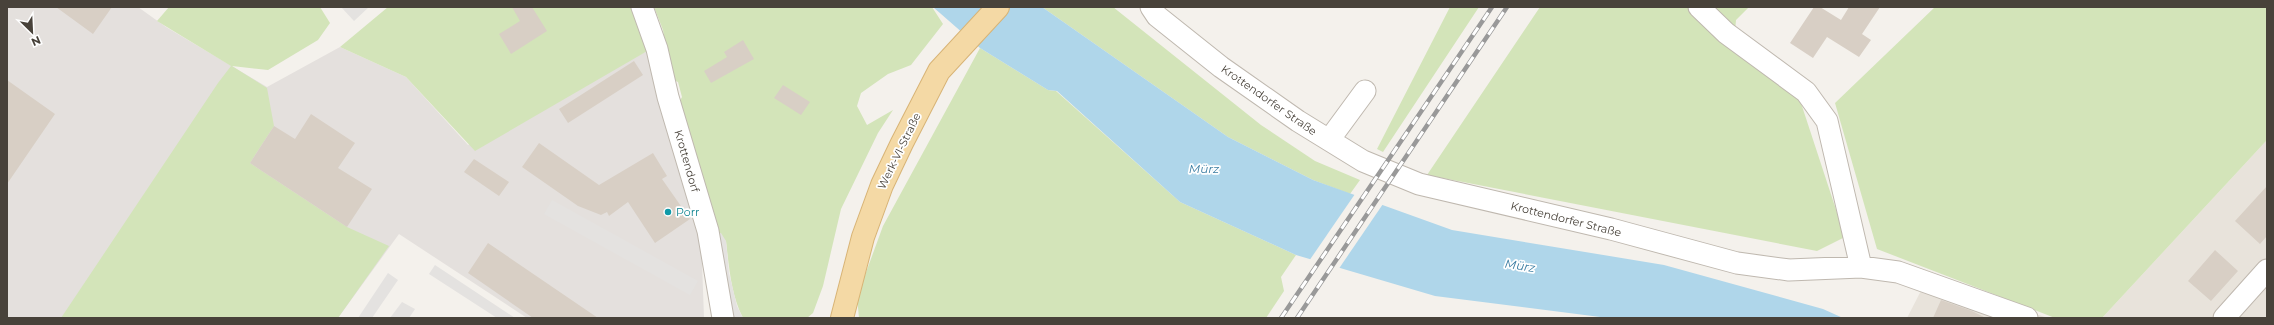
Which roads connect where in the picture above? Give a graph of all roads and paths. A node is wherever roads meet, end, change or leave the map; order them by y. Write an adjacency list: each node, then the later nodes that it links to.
1 (642, 7): 9 (street, Krottendorf)
2 (998, 7): 10 (main road, Werk-VI-Straße)
3 (1151, 7): 6 (street, Krottendorfer Straße)
4 (1699, 7): 7 (street)
5 (1365, 91): 6 (street)
6 (1329, 140): 7 (street, Krottendorfer Straße)
7 (1861, 267): 11 (street, Krottendorfer Straße)
8 (2267, 270): 12 (street)
9 (723, 318)
10 (842, 318)
11 (2027, 318)
12 (2224, 318)

